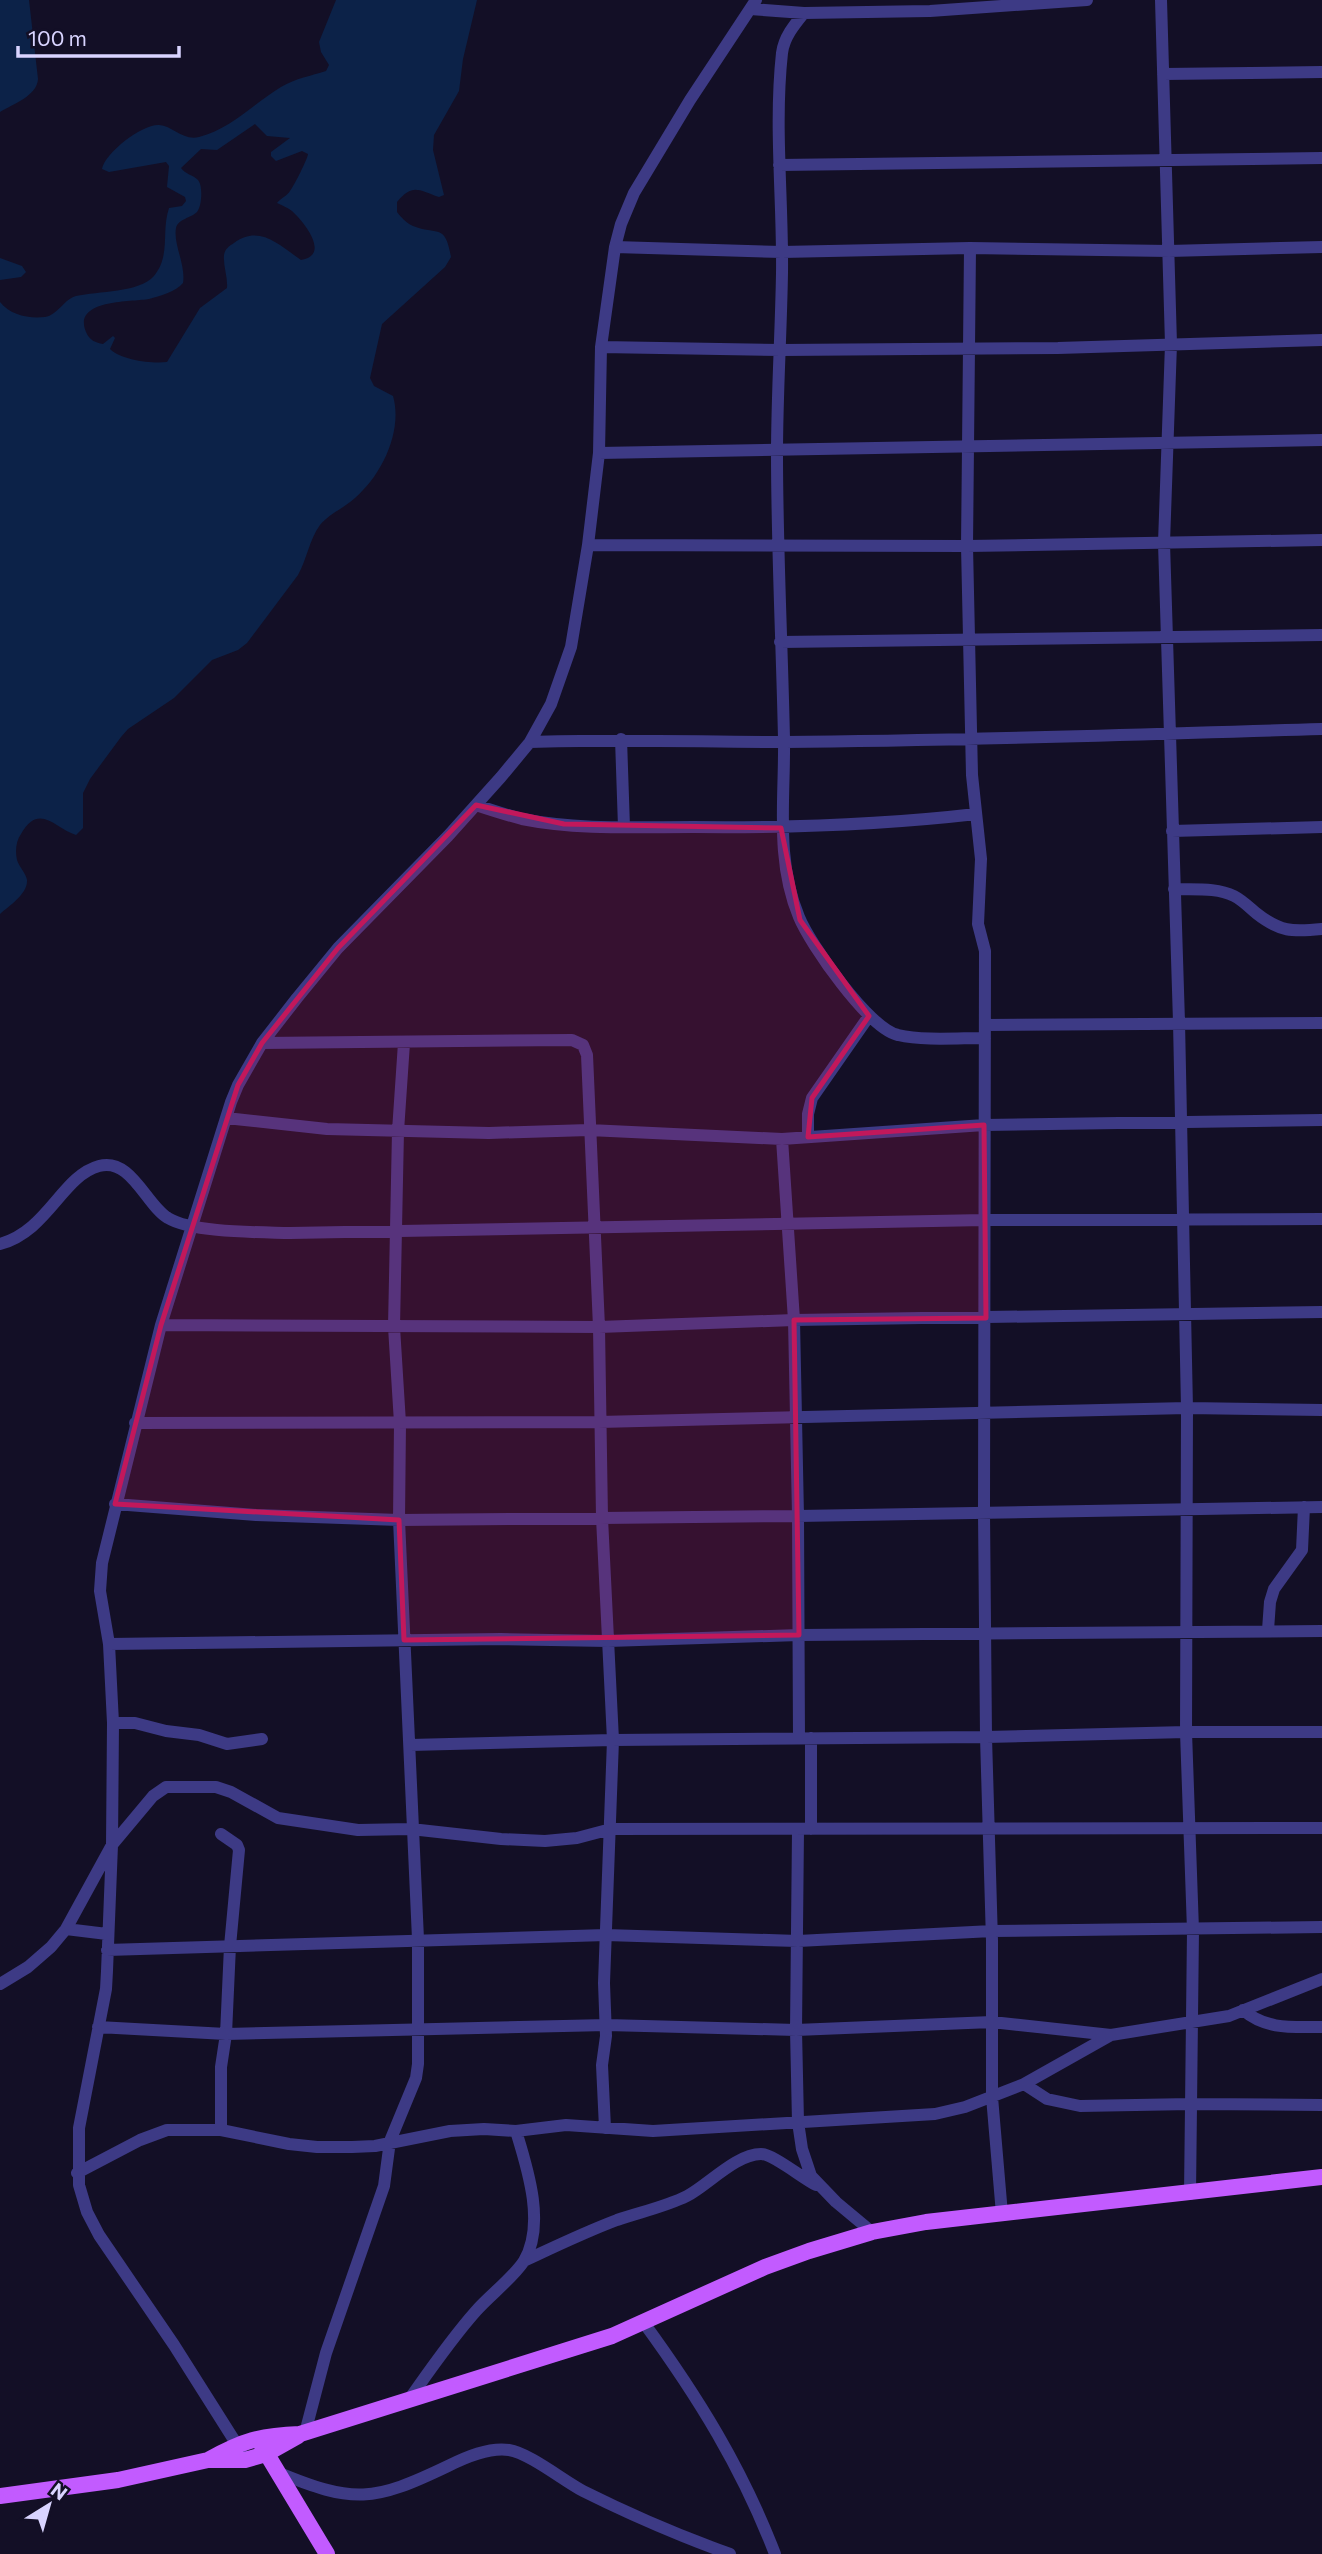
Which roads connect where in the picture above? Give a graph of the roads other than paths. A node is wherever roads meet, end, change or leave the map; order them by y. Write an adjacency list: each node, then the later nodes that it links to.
1 (1087, 0): 4 (street)
2 (1161, 0): 7 (street)
3 (753, 4): 5 (street); 11 (street)
4 (986, 4): 5 (street)
5 (804, 12): 10 (street)
6 (1322, 72): 7 (street)
7 (1163, 75): 9 (street)
8 (1322, 158): 9 (street)
9 (1165, 159): 10 (street); 14 (street)
10 (779, 165): 15 (street)
11 (615, 247): 15 (street); 18 (street)
12 (1322, 247): 14 (street)
13 (970, 248): 14 (street); 15 (street); 19 (street)
14 (1169, 251): 17 (street)
15 (782, 252): 20 (street)
16 (1322, 340): 17 (street)
17 (1171, 344): 19 (street); 22 (street)
18 (601, 347): 20 (street); 25 (street)
19 (970, 349): 20 (street); 23 (street)
20 (781, 350): 24 (street)
21 (1322, 440): 22 (street)
22 (1168, 443): 23 (street); 27 (street)
23 (967, 447): 24 (street); 30 (street)
24 (776, 449): 25 (street); 29 (street)
25 (599, 453): 28 (street)
26 (1322, 540): 27 (street)
27 (1164, 543): 30 (street); 32 (street)
28 (588, 545): 29 (street); 39 (street)
29 (777, 545): 30 (street); 34 (street)
30 (967, 546): 33 (street)
31 (1322, 635): 32 (street)
32 (1166, 638): 33 (street); 36 (street)
33 (970, 639): 34 (street); 38 (street)
34 (780, 642): 40 (street)
35 (1322, 729): 36 (street)
36 (1169, 733): 38 (street); 46 (street)
37 (621, 739): 39 (street); 40 (street); 43 (street)
38 (972, 739): 40 (street); 42 (street)
39 (530, 742): 41 (street)
40 (784, 742): 45 (street)
41 (476, 805): 43 (street); 53 (street)
42 (976, 814): 45 (street); 52 (street)
43 (624, 827): 45 (street)
44 (1322, 827): 46 (street)
45 (781, 828): 49 (street)
46 (1172, 831): 47 (street)
47 (1174, 890): 48 (street); 50 (street)
48 (1322, 929)
49 (869, 1016): 52 (street); 61 (street)
50 (1178, 1022): 51 (street); 52 (street); 57 (street)
51 (1322, 1023)
52 (985, 1031): 58 (street)
53 (262, 1043): 54 (street); 55 (street)
54 (404, 1043): 59 (street); 60 (street)
55 (226, 1118): 60 (street); 67 (street)
56 (1322, 1119): 57 (street)
57 (1180, 1122): 58 (street); 63 (street)
58 (984, 1125): 61 (street); 65 (street)
59 (589, 1129): 60 (street); 62 (street); 68 (street)
60 (398, 1131): 69 (street)
61 (808, 1137): 62 (street)
62 (782, 1139): 66 (street)
63 (1181, 1219): 64 (street); 65 (street); 72 (street)
64 (1322, 1219)
65 (985, 1220): 66 (street); 73 (street)
66 (788, 1225): 68 (street); 74 (street)
67 (190, 1226): 69 (street); 70 (street); 75 (street)
68 (594, 1226): 69 (street); 77 (street)
69 (394, 1230): 76 (street)
70 (0, 1244)
71 (1322, 1312): 72 (street)
72 (1184, 1315): 73 (street); 78 (street)
73 (985, 1318): 74 (street); 80 (street)
74 (794, 1320): 77 (street); 81 (street)
75 (161, 1325): 76 (street); 83 (street)
76 (394, 1327): 77 (street); 84 (street)
77 (599, 1327): 82 (street)
78 (1187, 1408): 79 (street); 80 (street); 88 (street)
79 (1322, 1410)
80 (985, 1413): 81 (street); 89 (street)
81 (796, 1416): 82 (street); 90 (street)
82 (598, 1422): 84 (street); 91 (street)
83 (135, 1423): 84 (street); 85 (street)
84 (400, 1423): 92 (street)
85 (115, 1504): 92 (street); 100 (street)
86 (1304, 1507): 87 (street); 88 (street); 93 (street)
87 (1322, 1507)
88 (1185, 1508): 89 (street); 94 (street)
89 (984, 1512): 90 (street); 96 (street)
90 (798, 1516): 91 (street); 97 (street)
91 (601, 1518): 92 (street); 99 (street)
92 (399, 1520): 98 (street)
93 (1268, 1630): 94 (street); 95 (street)
94 (1186, 1631): 96 (street); 102 (street)
95 (1322, 1631)
96 (985, 1633): 97 (street); 104 (street)
97 (799, 1635): 99 (street); 105 (street)
98 (404, 1640): 99 (street); 100 (street); 108 (street)
99 (608, 1641): 107 (street)
100 (109, 1644): 101 (street)
101 (113, 1723): 106 (street); 116 (street)
102 (1186, 1732): 103 (street); 104 (street); 109 (street)
103 (1322, 1732)
104 (986, 1737): 105 (street); 113 (street)
105 (805, 1738): 107 (street); 114 (street)
106 (262, 1739)
107 (613, 1740): 108 (street); 112 (street)
108 (410, 1745): 111 (street)
109 (1189, 1828): 110 (street); 113 (street); 119 (street)
110 (1322, 1828)
111 (411, 1829): 112 (street); 116 (street); 123 (street)
112 (611, 1829): 114 (street); 122 (street)
113 (989, 1829): 114 (street); 120 (street)
114 (805, 1830): 124 (street)
115 (221, 1834): 125 (street)
116 (112, 1845): 118 (street); 121 (street)
117 (1322, 1927): 119 (street)
118 (66, 1928): 121 (street); 128 (street)
119 (1193, 1930): 120 (street); 131 (street)
120 (992, 1931): 124 (street); 130 (street)
121 (107, 1934): 126 (street)
122 (606, 1935): 123 (street); 124 (street); 132 (street)
123 (418, 1939): 125 (street); 135 (street)
124 (798, 1941): 136 (street)
125 (230, 1946): 126 (street); 137 (street)
126 (107, 1950): 133 (street)
127 (1322, 1979): 129 (street)
128 (0, 1984)
129 (1243, 2010): 131 (street); 134 (street)
130 (992, 2022): 136 (street); 138 (street); 140 (street)
131 (1192, 2023): 138 (street); 141 (street)
132 (607, 2025): 135 (street); 136 (street); 144 (street)
133 (98, 2027): 137 (street); 148 (street)
134 (1322, 2028)
135 (418, 2030): 137 (street); 147 (street)
136 (796, 2030): 143 (street)
137 (226, 2034): 145 (street)
138 (1111, 2035): 139 (street)
139 (1024, 2084): 140 (street); 141 (street)
140 (992, 2097): 143 (street); 152 (street)
141 (1191, 2104): 142 (street); 151 (street)
142 (1322, 2105)
143 (798, 2122): 144 (street); 150 (street)
144 (605, 2128): 146 (street)
145 (221, 2130): 147 (street); 148 (street)
146 (516, 2131): 147 (street); 154 (street)
147 (390, 2141): 157 (street)
148 (77, 2173): 159 (street)
149 (1322, 2178): 151 (main road)
150 (822, 2189): 153 (street); 154 (street)
151 (1190, 2194): 152 (main road)
152 (1002, 2214): 153 (main road)
153 (873, 2232): 155 (main road)
154 (524, 2261): 156 (street)
155 (644, 2323): 156 (main road); 167 (street)
156 (408, 2401): 157 (main road)
157 (302, 2434): 158 (main road); 160 (main road)
158 (257, 2437): 159 (main road); 160 (main road)
159 (237, 2444): 161 (main road); 162 (street)
160 (266, 2454): 162 (main road); 163 (main road)
161 (208, 2460): 162 (main road); 164 (main road)
162 (245, 2460)
163 (276, 2472): 165 (main road); 166 (street)
164 (0, 2496)
165 (327, 2554)
166 (730, 2554)
167 (775, 2554)

